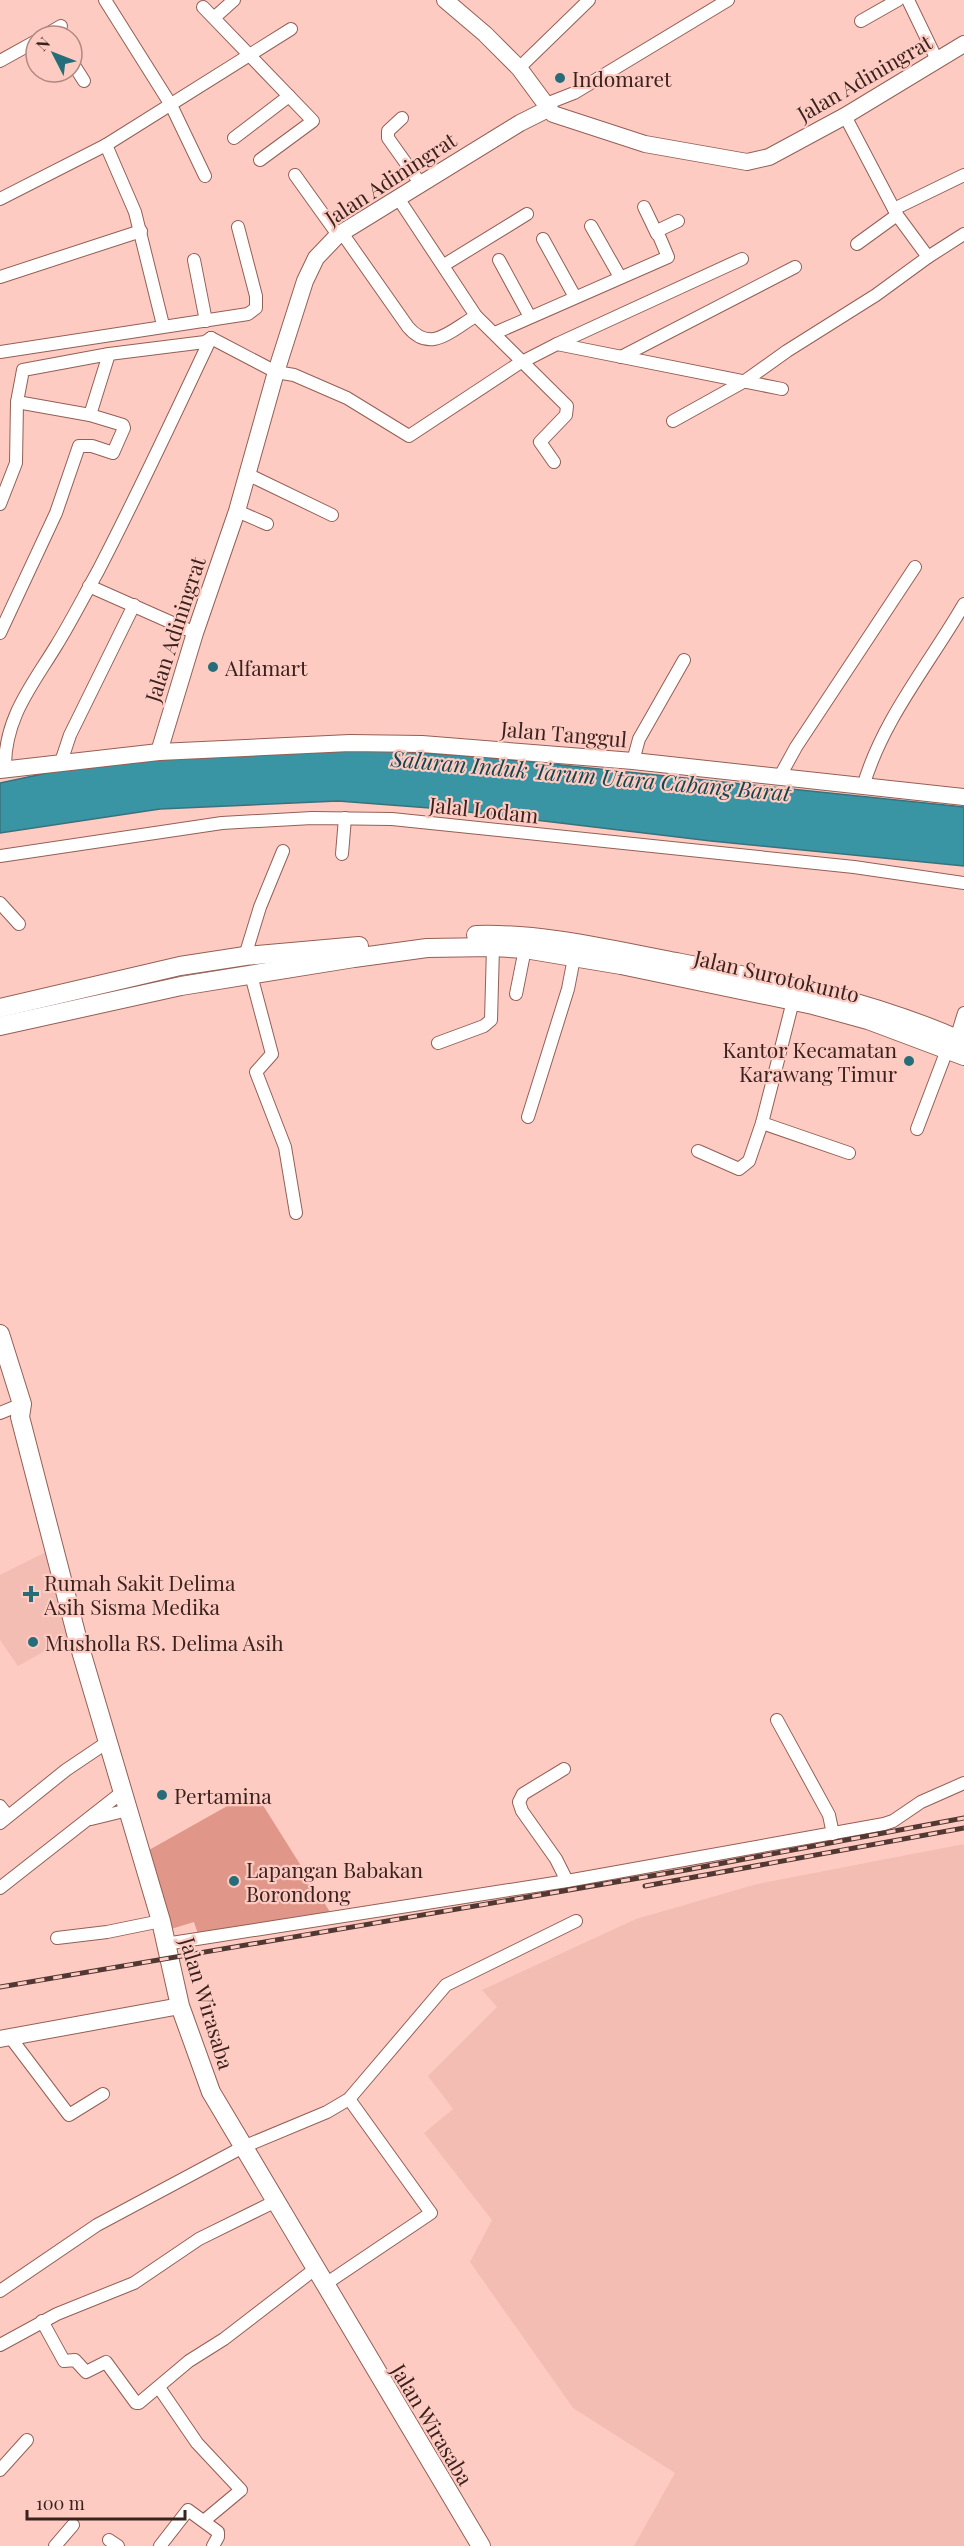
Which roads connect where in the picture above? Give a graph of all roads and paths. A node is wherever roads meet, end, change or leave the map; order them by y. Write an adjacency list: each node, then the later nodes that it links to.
1 (105, 0): 19 (street)
2 (234, 0): 9 (street)
3 (445, 0): 17 (street)
4 (589, 0): 17 (street)
5 (728, 0): 20 (street)
6 (898, 0): 10 (street)
7 (908, 0): 15 (street)
8 (203, 7): 9 (street)
9 (215, 17): 14 (street)
10 (861, 21)
11 (291, 29): 14 (street)
12 (964, 44): 15 (street, Jalan Adiningrat)
13 (24, 48): 16 (street)
14 (250, 55): 18 (street); 19 (street)
15 (938, 60): 21 (street, Jalan Adiningrat)
16 (0, 61)
17 (519, 68): 20 (street)
18 (290, 96): 23 (street); 25 (street)
19 (171, 105): 24 (street); 28 (street)
20 (547, 107): 21 (street, Jalan Adiningrat); 29 (street, Jalan Adiningrat)
21 (844, 116): 33 (street)
22 (402, 118): 29 (street)
23 (234, 138)
24 (106, 145): 31 (street); 38 (street)
25 (260, 160)
26 (296, 175): 39 (street)
27 (964, 175): 33 (street)
28 (205, 176)
29 (420, 183): 30 (street, Jalan Adiningrat)
30 (398, 198): 39 (street, Jalan Adiningrat); 48 (street)
31 (0, 199)
32 (644, 207): 40 (street)
33 (896, 212): 43 (street); 44 (street)
34 (527, 214): 48 (street)
35 (678, 221): 40 (street)
36 (591, 226): 51 (street)
37 (238, 227): 55 (street)
38 (141, 231): 50 (street); 56 (street)
39 (340, 234): 53 (street); 64 (street, Jalan Adiningrat)
40 (657, 234): 51 (street)
41 (964, 234): 44 (street)
42 (543, 239): 52 (street)
43 (857, 244)
44 (928, 257): 65 (street)
45 (194, 260): 55 (street)
46 (499, 260): 54 (street)
47 (742, 260): 59 (street)
48 (444, 265): 53 (street)
49 (795, 267): 62 (street)
50 (0, 277)
51 (620, 277): 52 (street)
52 (575, 297): 54 (street)
53 (476, 316): 57 (street)
54 (530, 318): 57 (street)
55 (206, 321): 56 (street)
56 (163, 325): 60 (street)
57 (495, 333): 63 (street)
58 (211, 338): 61 (street); 64 (street); 77 (street)
59 (557, 344): 62 (street); 63 (street)
60 (0, 352)
61 (109, 354): 67 (street); 68 (street)
62 (621, 357): 65 (street)
63 (523, 361): 64 (street); 70 (street)
64 (276, 372): 71 (street, Jalan Adiningrat)
65 (745, 381): 66 (street); 69 (street)
66 (782, 389)
67 (17, 402): 68 (street); 72 (street)
68 (90, 415): 80 (street)
69 (672, 422)
70 (554, 462)
71 (247, 474): 73 (street, Jalan Adiningrat); 74 (street)
72 (0, 504)
73 (237, 511): 75 (street); 81 (street, Jalan Adiningrat)
74 (332, 515)
75 (267, 524)
76 (915, 567): 87 (street)
77 (90, 586): 79 (street); 86 (street)
78 (964, 604): 88 (street)
79 (134, 605): 81 (street); 85 (street)
80 (0, 633)
81 (195, 633): 83 (street, Jalan Adiningrat)
82 (684, 660): 84 (street)
83 (159, 752): 84 (street, Jalan Tanggul); 85 (street, Jalan Tanggul)
84 (633, 761): 87 (street, Jalan Tanggul)
85 (61, 762): 86 (street, Jalan Tanggul)
86 (2, 770)
87 (778, 778): 88 (street, Jalan Tanggul)
88 (863, 787): 89 (street, Jalan Tanggul)
89 (964, 796)
90 (345, 818): 92 (street); 93 (street, Jalal Lodam); 94 (street, Jalal Lodam)
91 (283, 851): 99 (street)
92 (342, 854)
93 (0, 856)
94 (964, 883)
95 (0, 903): 96 (street)
96 (19, 924)
97 (493, 947): 98 (main road, Jalan Surotokunto); 101 (main road, Jalan Surotokunto); 108 (street)
98 (525, 949): 100 (main road, Jalan Surotokunto); 103 (street)
99 (245, 956): 102 (main road, Jalan Surotokunto); 105 (main road, Jalan Surotokunto)
100 (574, 958): 102 (main road, Jalan Surotokunto); 110 (street)
101 (251, 975): 107 (main road, Jalan Surotokunto); 115 (street)
102 (738, 981): 104 (main road, Jalan Surotokunto); 109 (main road, Jalan Surotokunto)
103 (516, 994)
104 (793, 1001): 109 (main road, Jalan Surotokunto); 111 (street)
105 (0, 1008)
106 (964, 1013): 109 (street)
107 (0, 1026)
108 (438, 1043)
109 (958, 1047): 112 (street)
110 (528, 1117)
111 (762, 1123): 113 (street); 114 (street)
112 (917, 1129)
113 (698, 1150)
114 (849, 1153)
115 (296, 1213)
116 (0, 1334): 118 (main road, Jalan Wirasaba)
117 (0, 1369): 118 (main road, Jalan Wirasaba)
118 (13, 1410): 120 (main road, Jalan Wirasaba)
119 (777, 1720): 126 (street)
120 (109, 1741): 123 (main road, Jalan Wirasaba); 124 (street)
121 (564, 1769): 127 (street)
122 (964, 1783): 126 (street)
123 (124, 1802): 125 (street); 125 (street); 129 (main road, Jalan Wirasaba)
124 (3, 1815)
125 (88, 1820): 128 (street)
126 (833, 1834): 127 (street)
127 (567, 1881): 132 (street)
128 (0, 1888)
129 (161, 1921): 131 (street); 132 (main road, Jalan Wirasaba)
130 (576, 1921): 136 (street)
131 (57, 1938)
132 (165, 1944): 133 (main road, Jalan Wirasaba)
133 (180, 2006): 134 (street); 137 (main road, Jalan Wirasaba)
134 (5, 2038): 135 (street)
135 (103, 2094)
136 (349, 2099): 137 (street); 140 (street)
137 (243, 2147): 138 (main road, Jalan Wirasaba); 141 (street)
138 (274, 2202): 139 (main road, Jalan Wirasaba); 142 (street)
139 (315, 2269): 140 (main road, Jalan Wirasaba); 144 (street)
140 (324, 2285): 152 (main road, Jalan Wirasaba)
141 (0, 2291)
142 (42, 2321): 143 (street); 144 (street)
143 (0, 2345)
144 (160, 2389): 147 (street)
145 (27, 2440): 146 (street)
146 (0, 2469)
147 (205, 2520): 150 (street); 151 (street)
148 (73, 2524): 149 (street)
149 (55, 2546)
150 (160, 2546)
151 (213, 2546)
152 (481, 2546)

